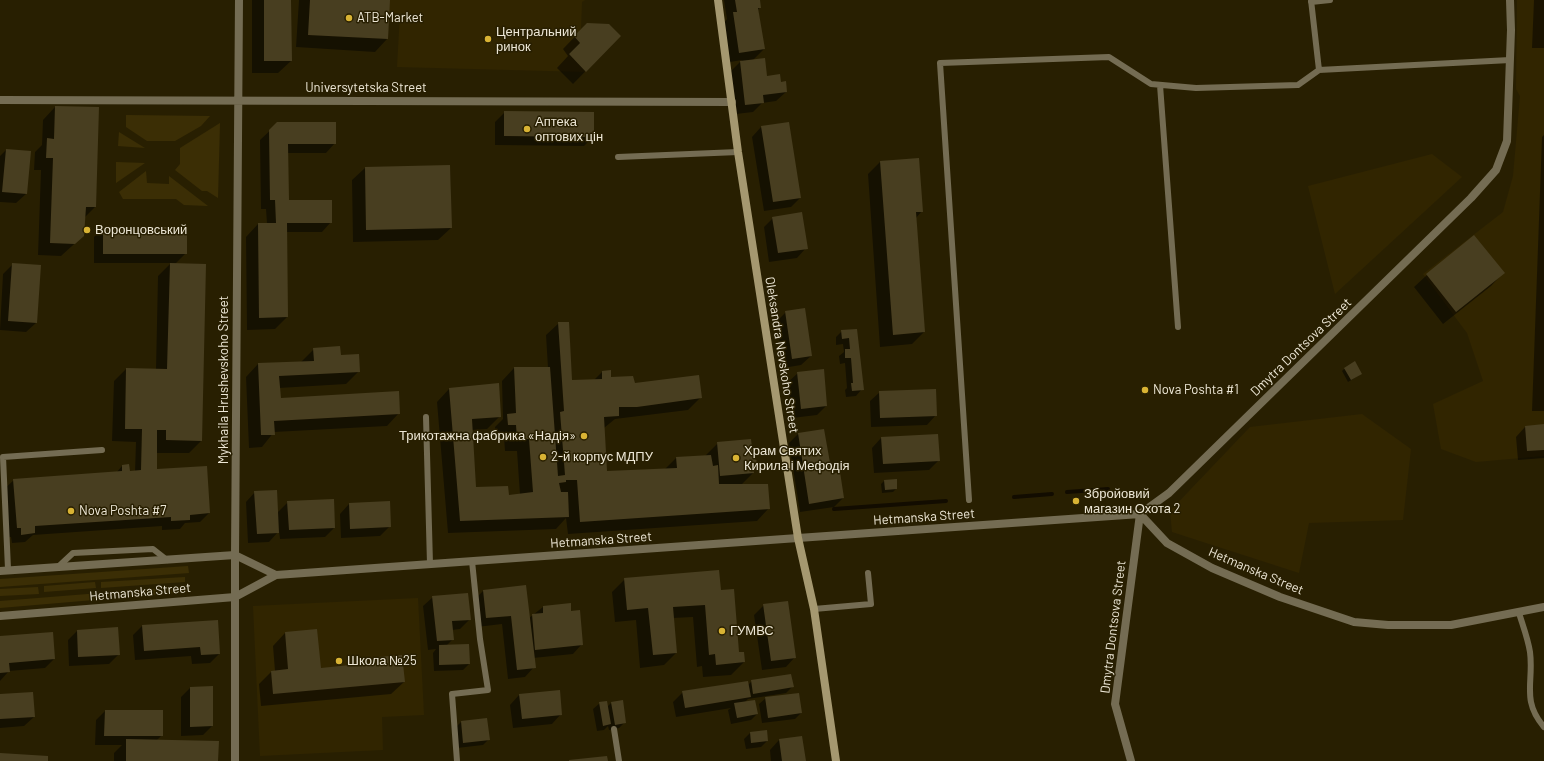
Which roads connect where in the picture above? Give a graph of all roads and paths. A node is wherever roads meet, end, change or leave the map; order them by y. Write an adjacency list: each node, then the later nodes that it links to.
1 (239, 0): 10 (street, Mykhaila Hrushevskoho Street)
2 (718, 0): 11 (main road, Oleksandra Nevskoho Street)
3 (1330, 0): 5 (lane)
4 (1510, 0): 6 (street, Dmytra Dontsova Street)
5 (1311, 1): 7 (lane)
6 (1510, 60): 7 (lane); 18 (street, Dmytra Dontsova Street)
7 (1319, 70): 8 (lane)
8 (1160, 85): 14 (lane); 17 (lane)
9 (0, 100): 10 (street, Universytetska Street)
10 (237, 100): 11 (street, Universytetska Street); 20 (street, Mykhaila Hrushevskoho Street)
11 (732, 102): 12 (main road, Oleksandra Nevskoho Street)
12 (738, 152): 13 (lane); 19 (main road, Oleksandra Nevskoho Street)
13 (618, 157)
14 (1178, 327)
15 (426, 417): 23 (lane)
16 (102, 450): 25 (lane)
17 (969, 500)
18 (1140, 514): 19 (street, Hetmanska Street); 31 (street, Hetmanska Street); 39 (street, Dmytra Dontsova Street)
19 (798, 538): 22 (street, Hetmanska Street); 30 (main road, Oleksandra Nevskoho Street)
20 (235, 555): 21 (street); 27 (street); 28 (street, Mykhaila Hrushevskoho Street)
21 (167, 560): 24 (street); 24 (lane)
22 (472, 561): 23 (street, Hetmanska Street); 36 (lane)
23 (430, 564): 27 (street, Hetmanska Street)
24 (58, 567): 25 (street)
25 (4, 570)
26 (868, 573): 30 (lane)
27 (276, 575): 28 (street, Hetmanska Street)
28 (235, 597): 32 (street, Hetmanska Street); 35 (street, Mykhaila Hrushevskoho Street)
29 (1544, 607): 31 (street, Hetmanska Street)
30 (814, 609): 38 (main road, Oleksandra Nevskoho Street)
31 (1519, 613): 33 (lane)
32 (0, 616)
33 (1544, 727)
34 (614, 729): 37 (lane)
35 (235, 761)
36 (457, 761)
37 (619, 761)
38 (836, 761)
39 (1130, 761)

